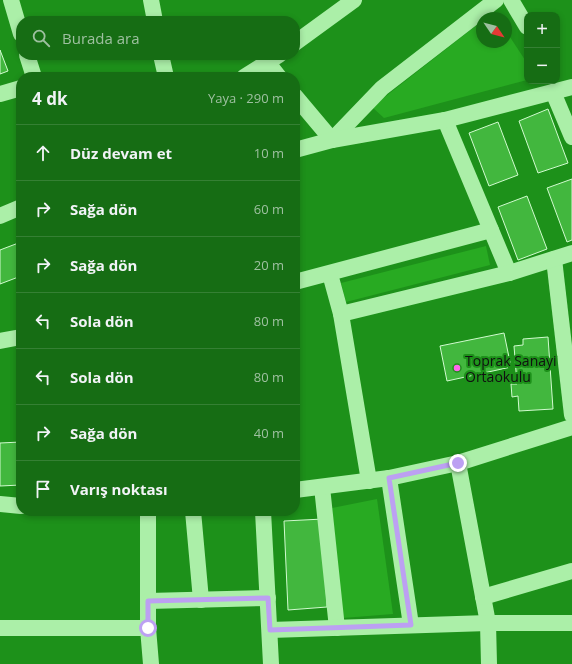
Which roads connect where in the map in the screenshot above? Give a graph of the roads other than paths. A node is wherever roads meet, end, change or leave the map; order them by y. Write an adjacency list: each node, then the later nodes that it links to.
1 (11, 0): 7 (street)
2 (151, 0): 6 (street)
3 (354, 0): 9 (street)
4 (496, 0): 24 (street)
5 (511, 0): 8 (street)
6 (154, 16)
7 (16, 17)
8 (524, 22)
9 (300, 39)
10 (29, 60): 14 (street)
11 (162, 60): 15 (street)
12 (271, 60): 16 (street)
13 (273, 60): 17 (street)
14 (32, 72)
15 (165, 72)
16 (252, 72)
17 (277, 72)
18 (562, 87): 22 (street); 23 (street)
19 (16, 89): 20 (street)
20 (0, 94)
21 (300, 102): 24 (street)
22 (445, 120): 24 (street); 28 (street)
23 (572, 137)
24 (332, 140): 25 (street)
25 (300, 149)
26 (16, 209): 27 (street)
27 (0, 216)
28 (491, 230): 31 (street); 32 (street)
29 (572, 252): 30 (street)
30 (554, 259): 31 (street); 37 (street)
31 (509, 273): 34 (street)
32 (330, 274): 33 (street); 34 (street)
33 (300, 281)
34 (341, 314): 41 (street)
35 (16, 338): 36 (street)
36 (0, 341)
37 (572, 415)
38 (572, 427): 39 (street)
39 (458, 463): 40 (street); 50 (street)
40 (389, 478): 41 (street); 56 (street)
41 (369, 481): 42 (street)
42 (322, 487): 43 (street); 59 (street)
43 (300, 489)
44 (0, 504): 45 (street)
45 (16, 506)
46 (148, 516): 53 (street)
47 (193, 516): 52 (street)
48 (263, 516): 51 (street)
49 (572, 571): 50 (street)
50 (483, 597): 54 (street)
51 (268, 598): 52 (street); 60 (street)
52 (201, 600): 53 (street)
53 (148, 601): 58 (street)
54 (488, 622): 55 (street); 56 (street); 63 (street)
55 (572, 623)
56 (411, 625): 59 (street)
57 (0, 628): 58 (street)
58 (148, 628): 61 (street)
59 (337, 628): 60 (street)
60 (270, 630): 62 (street)
61 (152, 664)
62 (271, 664)
63 (490, 664)

